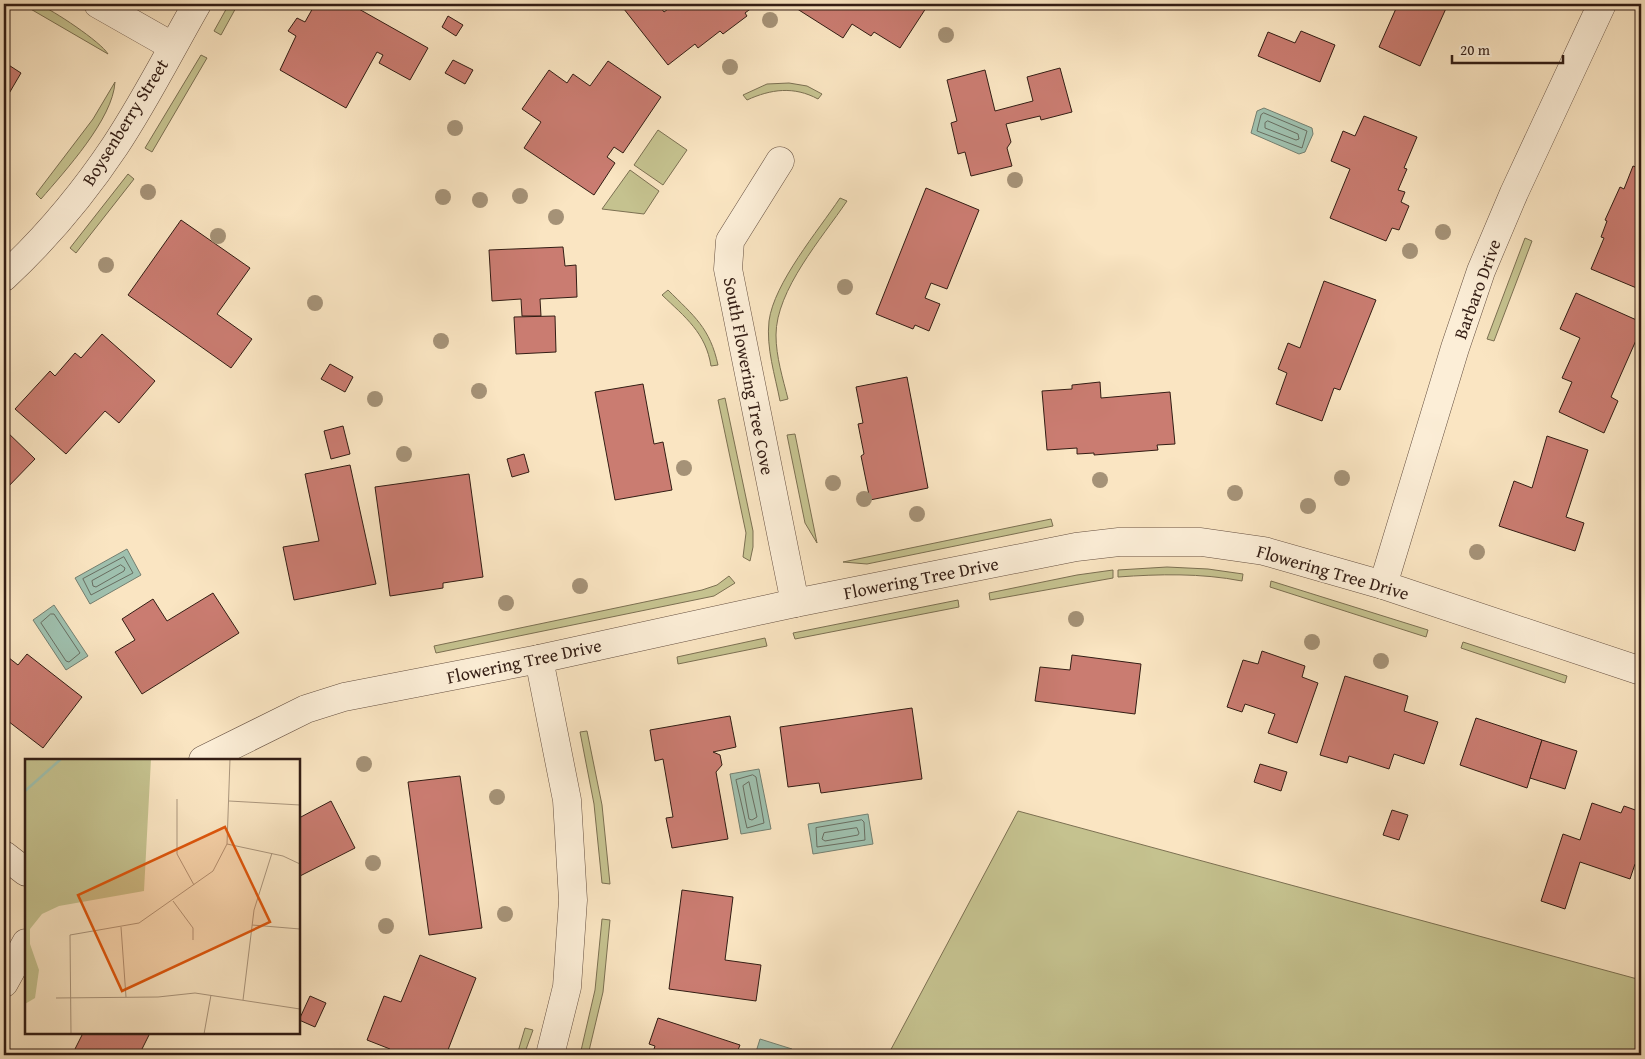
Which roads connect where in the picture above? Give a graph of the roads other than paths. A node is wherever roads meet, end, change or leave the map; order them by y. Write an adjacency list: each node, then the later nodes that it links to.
1 (98, 4): 4 (street)
2 (197, 4): 4 (street, Boysenberry Street)
3 (1602, 4): 7 (street, Barbaro Drive)
4 (172, 46): 6 (street, Boysenberry Street)
5 (780, 162): 8 (street, South Flowering Tree Cove)
6 (4, 277)
7 (1383, 585): 8 (street, Flowering Tree Drive); 10 (street, Flowering Tree Drive)
8 (795, 603): 9 (street, Flowering Tree Drive)
9 (539, 659): 11 (street, Flowering Tree Drive); 16 (street)
10 (1641, 671)
11 (205, 759)
12 (4, 855): 13 (street)
13 (25, 871)
14 (25, 945): 15 (street)
15 (4, 983)
16 (550, 1055)

